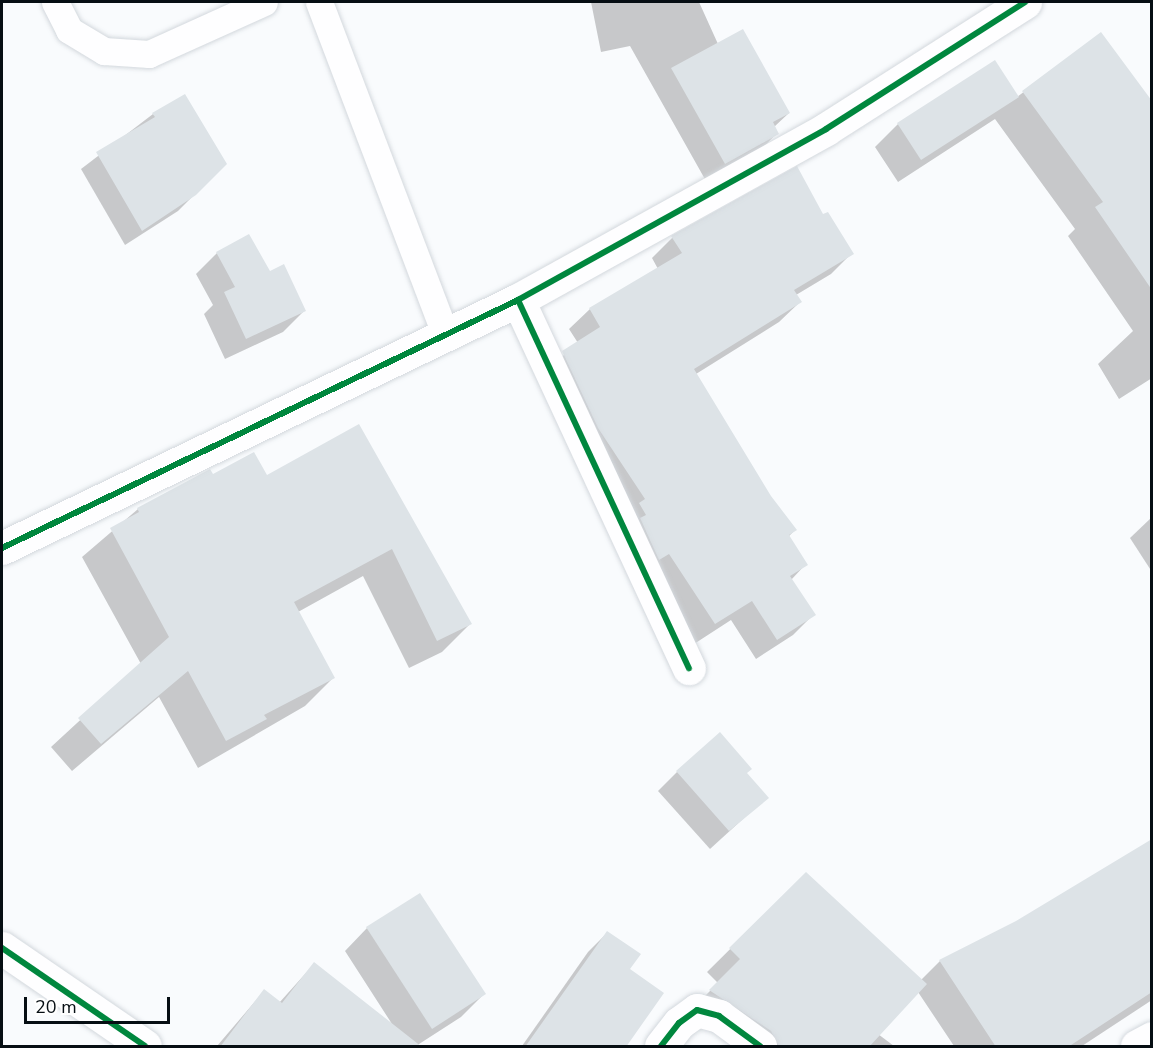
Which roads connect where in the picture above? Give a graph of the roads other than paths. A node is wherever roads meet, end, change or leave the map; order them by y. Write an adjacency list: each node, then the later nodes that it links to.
1 (55, 2): 2 (lane)
2 (264, 2)
3 (319, 2): 6 (lane)
4 (1025, 2): 5 (street)
5 (518, 300): 6 (street); 8 (street)
6 (445, 334): 7 (street)
7 (2, 548)
8 (689, 668)
9 (2, 948): 11 (street)
10 (1152, 1038): 14 (street)
11 (145, 1047)
12 (662, 1047): 13 (street)
13 (760, 1047)
14 (1137, 1047)

